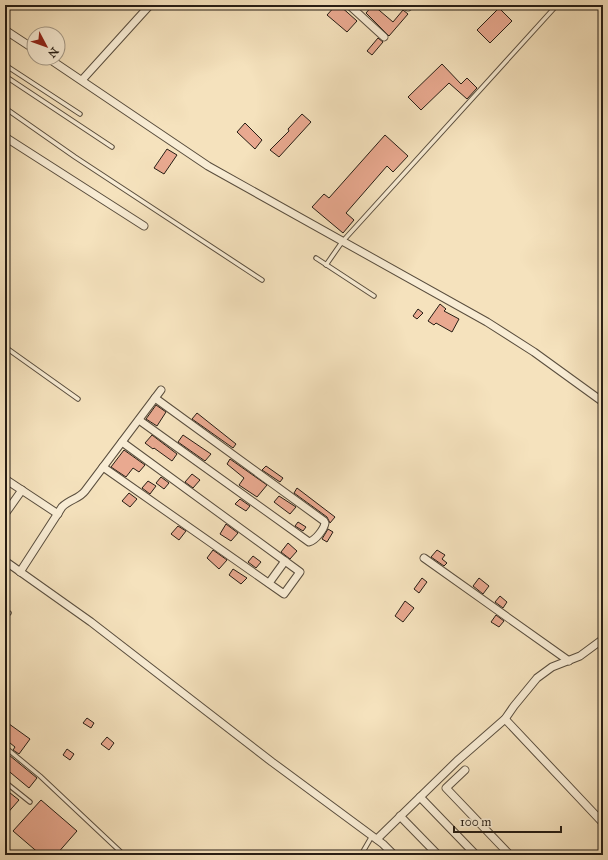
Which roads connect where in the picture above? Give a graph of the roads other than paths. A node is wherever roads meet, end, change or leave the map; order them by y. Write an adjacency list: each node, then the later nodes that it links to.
1 (150, 5): 10 (street)
2 (349, 5): 5 (street)
3 (557, 5): 16 (lane)
4 (5, 30): 6 (street)
5 (384, 37)
6 (26, 44)
7 (5, 65): 12 (lane)
8 (60, 66): 10 (street)
9 (5, 76): 14 (lane)
10 (82, 80): 16 (street)
11 (5, 108): 19 (lane)
12 (80, 114)
13 (5, 137): 15 (street)
14 (112, 147)
15 (144, 226)
16 (342, 242): 18 (lane); 25 (street)
17 (316, 258): 18 (lane)
18 (326, 265): 20 (lane)
19 (262, 280)
20 (374, 296)
21 (5, 347): 24 (lane)
22 (161, 390): 23 (street)
23 (155, 398): 26 (street); 26 (street)
24 (78, 399)
25 (603, 402)
26 (139, 420): 27 (street)
27 (122, 442): 28 (street); 35 (street)
28 (103, 467): 32 (street); 37 (street)
29 (5, 479): 30 (street)
30 (22, 490): 31 (street); 32 (street)
31 (5, 514)
32 (58, 514): 36 (street)
33 (424, 558): 41 (street)
34 (5, 561): 36 (street)
35 (286, 561): 37 (street); 37 (street)
36 (20, 572): 50 (street)
37 (268, 583)
38 (5, 610): 39 (lane)
39 (9, 613)
40 (603, 639): 41 (street)
41 (569, 661): 42 (street)
42 (505, 718): 46 (street); 49 (street)
43 (5, 747): 51 (lane)
44 (465, 770): 56 (street)
45 (5, 782): 47 (lane)
46 (420, 797): 48 (street); 55 (street)
47 (30, 802)
48 (400, 816): 50 (street); 54 (street)
49 (603, 822)
50 (374, 837): 52 (lane); 53 (street)
51 (124, 855)
52 (361, 855)
53 (394, 855)
54 (438, 855)
55 (476, 855)
56 (510, 855)

